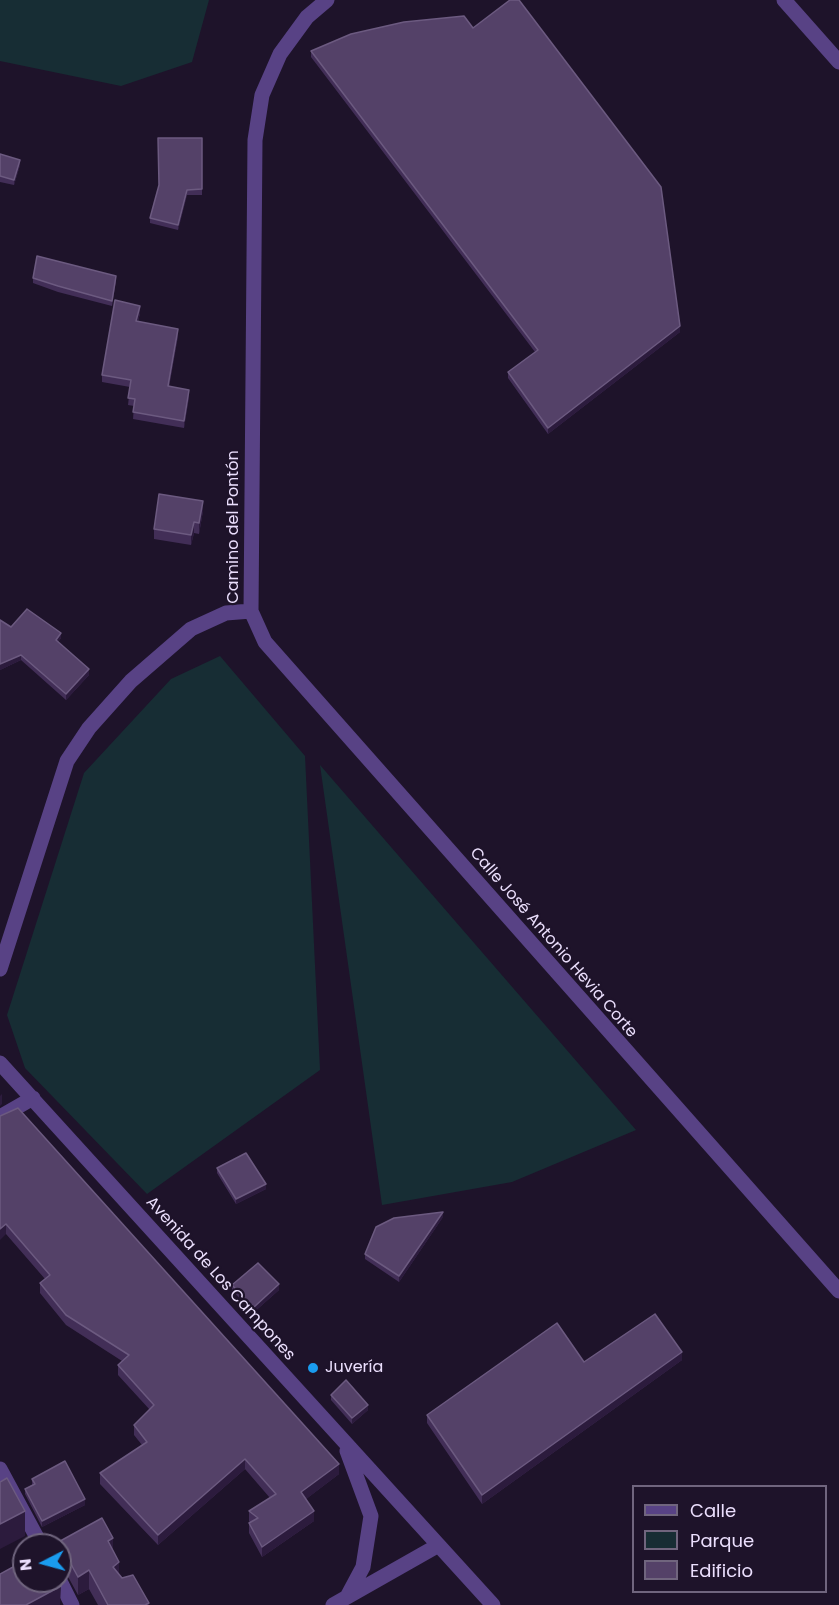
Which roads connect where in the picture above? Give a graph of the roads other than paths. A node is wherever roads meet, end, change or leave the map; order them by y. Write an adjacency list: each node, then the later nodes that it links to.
1 (327, 0): 4 (street, Camino del Pontón)
2 (784, 0): 3 (street)
3 (839, 62)
4 (251, 611): 5 (street, Camino del Pontón); 9 (street, Calle José Antonio Hevia Corte)
5 (0, 969)
6 (0, 1064): 7 (street, Avenida de Los Campones)
7 (33, 1098): 8 (street); 10 (street, Avenida de Los Campones)
8 (0, 1117)
9 (839, 1291)
10 (344, 1443): 13 (street, Avenida de Los Campones); 14 (street)
11 (0, 1469): 12 (street)
12 (35, 1533)
13 (437, 1546): 14 (street); 16 (street, Avenida de Los Campones)
14 (348, 1595): 15 (street)
15 (333, 1605)
16 (493, 1605)

